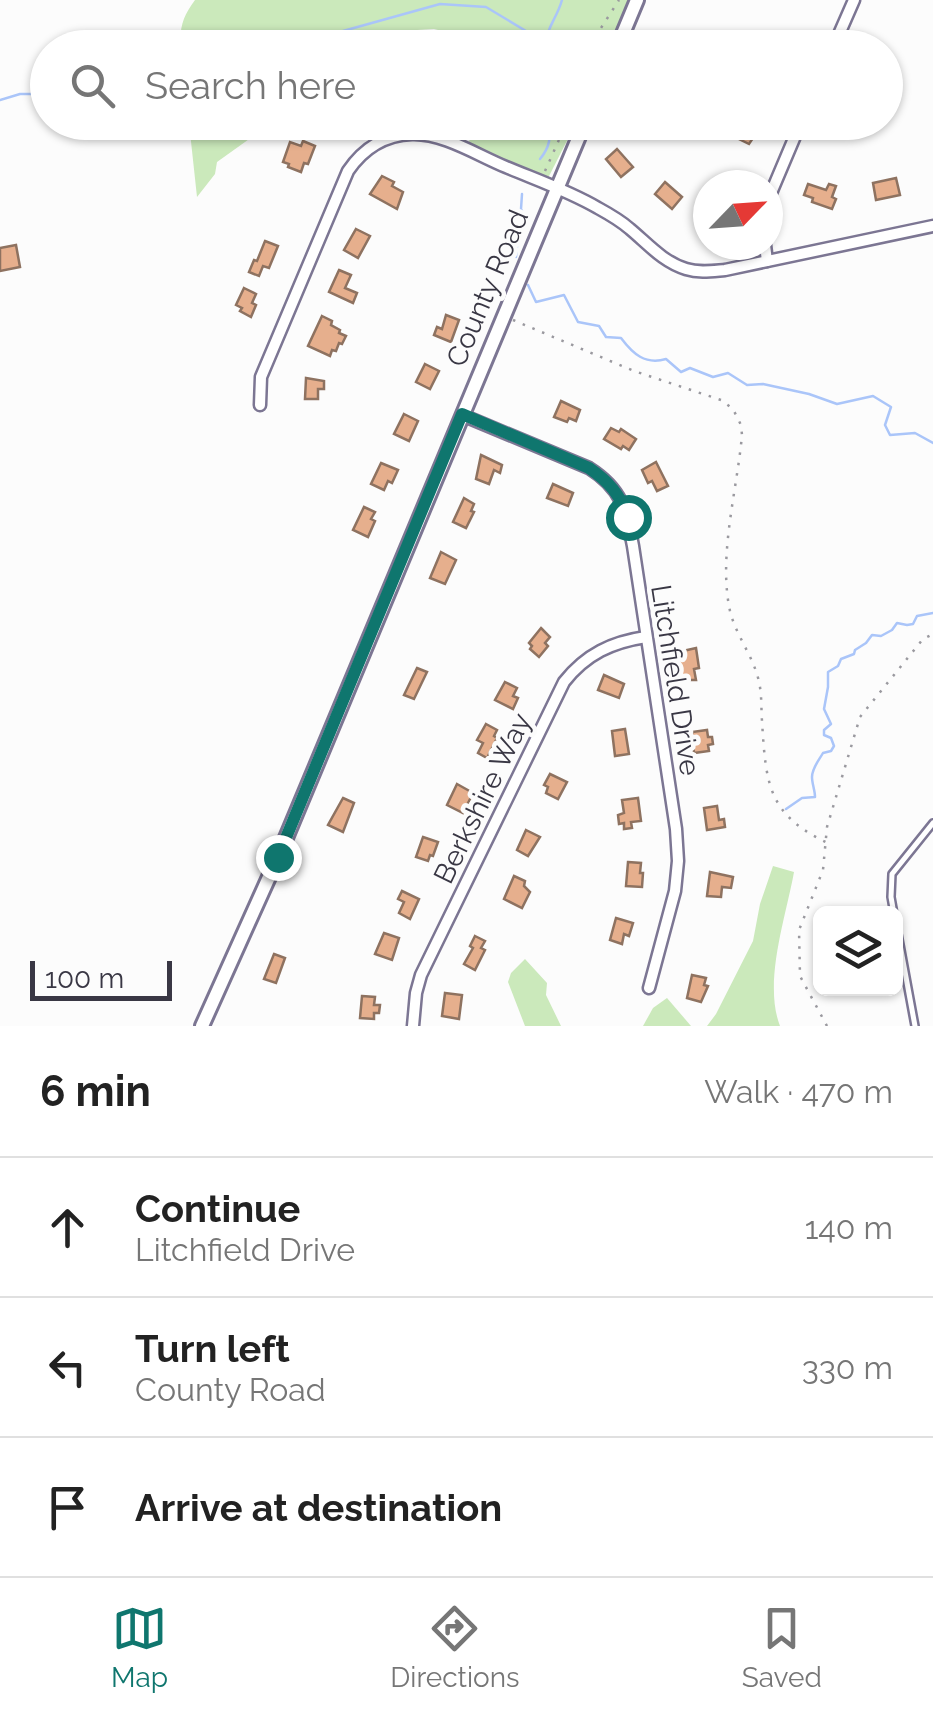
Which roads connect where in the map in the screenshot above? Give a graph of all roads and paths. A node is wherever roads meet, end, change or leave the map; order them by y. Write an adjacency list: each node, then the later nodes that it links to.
1 (618, 0): 4 (path)
2 (638, 0): 5 (street)
3 (854, 0): 6 (street)
4 (600, 30)
5 (625, 30)
6 (842, 30)
7 (384, 140): 19 (street)
8 (445, 140): 13 (street)
9 (560, 140): 13 (path)
10 (577, 140): 14 (street, County Road)
11 (793, 140): 12 (street)
12 (781, 170)
13 (541, 181): 14 (street)
14 (557, 188): 17 (street); 18 (street, County Road)
15 (933, 226): 16 (street)
16 (783, 257)
17 (768, 260)
18 (502, 316): 20 (street, County Road); 24 (path)
19 (260, 404)
20 (462, 414): 22 (street, Litchfield Drive); 29 (street, County Road)
21 (933, 634): 24 (path)
22 (646, 637): 28 (street, Litchfield Drive); 30 (street, Berkshire Way)
23 (933, 823): 26 (lane)
24 (826, 842): 25 (path); 31 (path)
25 (832, 844)
26 (892, 906)
27 (903, 961): 32 (lane)
28 (648, 988)
29 (202, 1026)
30 (413, 1026)
31 (828, 1026)
32 (915, 1026)

